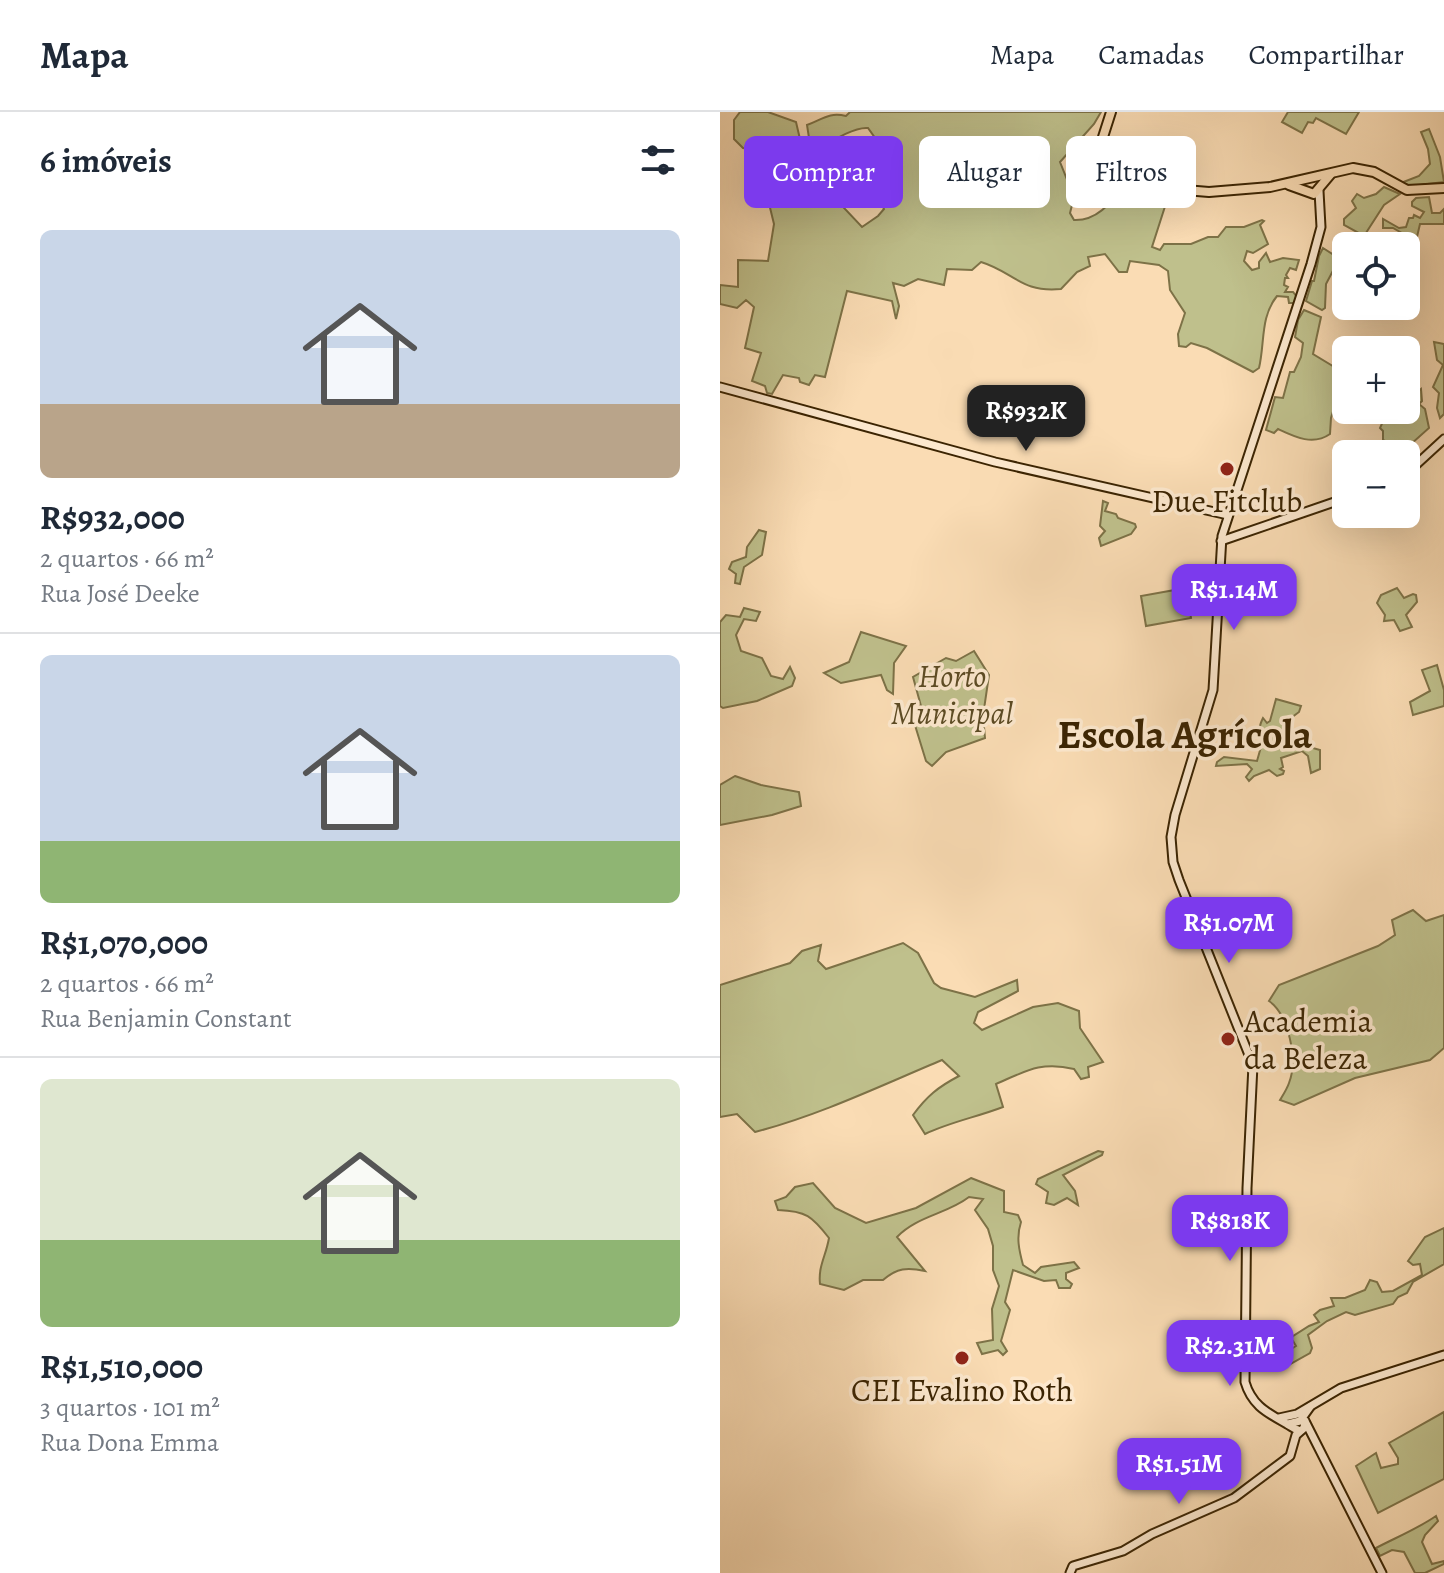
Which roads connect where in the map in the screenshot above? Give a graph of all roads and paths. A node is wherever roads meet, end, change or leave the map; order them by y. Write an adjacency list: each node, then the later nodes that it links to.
1 (1111, 112): 4 (main road)
2 (1335, 173): 3 (main road); 5 (main road); 6 (main road)
3 (1310, 180): 4 (main road); 6 (main road); 6 (main road)
4 (1289, 185): 6 (main road)
5 (1444, 188)
6 (1314, 191): 11 (main road)
7 (720, 387): 11 (main road)
8 (1444, 439): 9 (main road)
9 (1420, 461)
10 (1332, 503): 12 (main road)
11 (1228, 515): 12 (main road)
12 (1221, 541): 14 (main road)
13 (1444, 1355): 14 (main road)
14 (1298, 1422): 15 (main road); 16 (main road)
15 (1070, 1573)
16 (1382, 1573)

